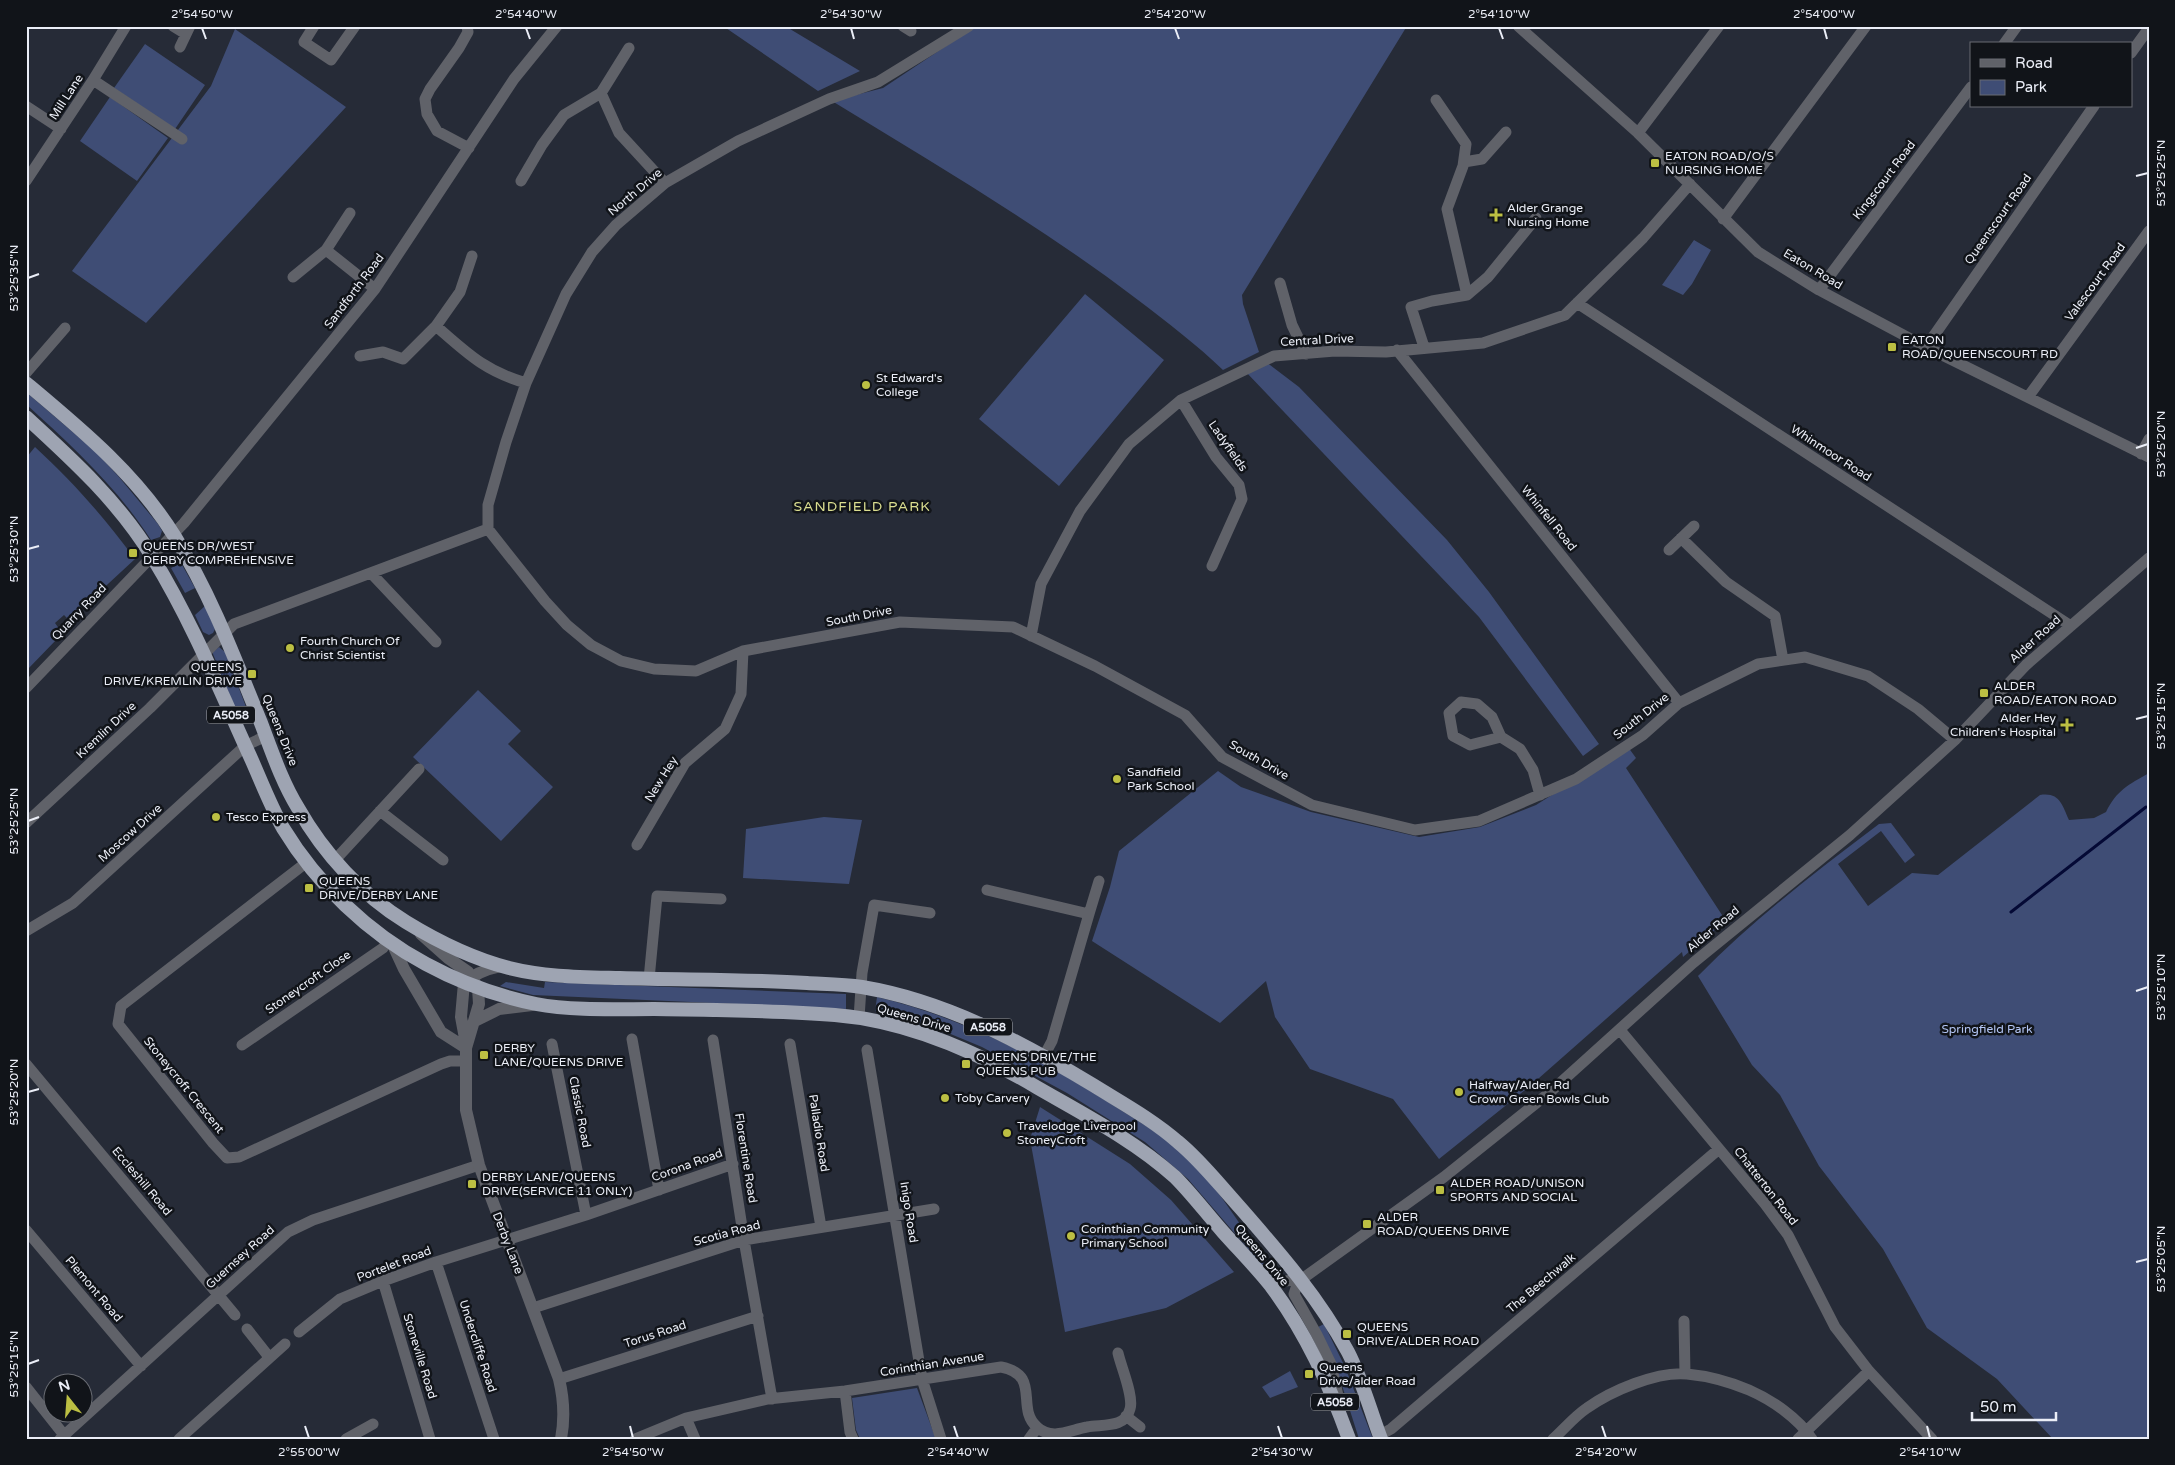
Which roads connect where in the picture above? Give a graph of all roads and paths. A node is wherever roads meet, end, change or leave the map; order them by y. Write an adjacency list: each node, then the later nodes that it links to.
1 (126, 26): 18 (street, Mill Lane)
2 (173, 26): 13 (street)
3 (314, 26): 4 (street)
4 (355, 26)
5 (467, 26): 28 (street)
6 (557, 26): 28 (street, Sandforth Road)
7 (969, 26): 32 (street, North Drive)
8 (1518, 26): 26 (street, Eaton Road)
9 (1719, 26): 26 (street)
10 (1866, 26): 36 (street)
11 (2017, 26): 14 (street)
12 (2149, 28): 17 (street)
13 (188, 30): 15 (street)
14 (2005, 42)
15 (180, 47)
16 (629, 48): 20 (street)
17 (2132, 52)
18 (93, 80): 24 (street, Mill Lane); 27 (street)
19 (1970, 88): 43 (street, Kingscourt Road)
20 (600, 93): 30 (street); 32 (street)
21 (1436, 100): 29 (street)
22 (26, 106): 24 (street)
23 (2093, 108): 49 (street, Queenscourt Road)
24 (61, 129): 31 (street, Mill Lane)
25 (1506, 132): 29 (street)
26 (1638, 133): 33 (street, Eaton Road)
27 (182, 139)
28 (469, 148): 42 (street, Sandforth Road)
29 (1464, 162): 44 (street)
30 (521, 181)
31 (26, 182)
32 (665, 183): 55 (street, North Drive)
33 (1690, 184): 36 (street, Eaton Road); 45 (street, Central Drive)
34 (350, 213): 38 (street)
35 (1536, 218): 44 (street)
36 (1723, 219): 43 (street, Eaton Road)
37 (2149, 231): 56 (street, Valescourt Road)
38 (326, 250): 40 (street); 42 (street)
39 (472, 256): 46 (street)
40 (293, 277)
41 (1280, 283): 51 (street)
42 (376, 289): 63 (street, Sandforth Road)
43 (1819, 290): 49 (street, Eaton Road)
44 (1467, 295): 48 (street)
45 (1577, 303): 48 (street, Central Drive); 70 (street, Whinmoor Road)
46 (436, 326): 52 (street); 55 (street)
47 (65, 328): 53 (street)
48 (1424, 347): 50 (street, Central Drive)
49 (1926, 348): 56 (street, Eaton Road)
50 (1397, 350): 51 (street, Central Drive); 78 (street, Whinfell Road)
51 (1306, 354): 57 (street, Central Drive)
52 (360, 356)
53 (26, 373)
54 (26, 383): 63 (highway, Queens Drive / A5058)
55 (526, 383): 62 (street, North Drive)
56 (2028, 397): 60 (street, Eaton Road)
57 (1181, 400): 68 (street, Ladyfields); 72 (street, Central Drive)
58 (26, 417): 66 (highway, Queens Drive / A5058)
59 (2149, 439): 60 (street)
60 (2145, 455)
61 (1694, 526): 64 (street)
62 (488, 529): 69 (street, Kremlin Drive); 74 (street, South Drive)
63 (174, 534): 66 (street, Sandforth Road); 71 (highway, Queens Drive / A5058)
64 (1681, 538): 65 (street); 76 (street)
65 (1669, 550)
66 (152, 556): 75 (highway, Queens Drive / A5058); 77 (street, Quarry Road)
67 (2149, 558): 70 (street, Alder Road)
68 (1212, 566)
69 (370, 573): 71 (street, Kremlin Drive); 73 (street)
70 (2071, 626): 81 (street, Alder Road)
71 (224, 632): 75 (street, Kremlin Drive); 79 (highway, Queens Drive / A5058)
72 (1031, 636): 74 (street, South Drive); 84 (street, South Drive)
73 (436, 642)
74 (744, 651): 87 (street, New Hey)
75 (202, 654): 82 (highway, Queens Drive / A5058); 86 (street, Kremlin Drive)
76 (1783, 660): 78 (street, South Drive); 81 (street, South Drive)
77 (26, 688)
78 (1679, 703): 84 (street, South Drive)
79 (266, 736): 82 (street, Moscow Drive); 88 (highway, Queens Drive / A5058)
80 (1501, 737): 80 (street); 84 (street)
81 (1954, 740): 106 (street, Alder Road)
82 (245, 746): 90 (highway, Queens Drive / A5058); 97 (street, Moscow Drive)
83 (418, 768): 85 (street)
84 (1540, 795)
85 (380, 811): 88 (street); 89 (street)
86 (26, 823)
87 (636, 845)
88 (335, 860): 96 (highway, Queens Drive / A5058)
89 (443, 860)
90 (307, 862): 98 (highway, Queens Drive / A5058); 113 (street, Stoneycroft Crescent)
91 (1099, 881): 95 (street)
92 (988, 890): 95 (street)
93 (722, 899): 100 (street)
94 (930, 913): 102 (street)
95 (1089, 914): 114 (street)
96 (408, 923): 99 (highway, Queens Drive / A5058); 101 (street, A5058)
97 (26, 931)
98 (391, 942): 101 (highway, Queens Drive / A5058); 111 (street, Stoneycroft Close); 113 (street, Queens Drive)
99 (501, 966): 100 (highway, Queens Drive / A5058); 101 (street, Queens Drive / A5058)
100 (649, 979): 102 (highway, Queens Drive / A5058)
101 (471, 982): 103 (highway, Queens Drive / A5058); 105 (street, Derby Lane); 113 (street, Derby Lane)
102 (861, 987): 104 (street); 114 (highway, Queens Drive / A5058)
103 (537, 1004): 104 (highway, Queens Drive / A5058); 105 (street)
104 (859, 1018): 130 (highway, Queens Drive / A5058)
105 (475, 1022): 113 (street, Derby Lane)
106 (1620, 1030): 116 (street, Chatterton Road); 128 (street, Alder Road)
107 (632, 1039): 119 (street)
108 (713, 1040): 117 (street, Florentine Road)
109 (552, 1044): 122 (street, Classic Road)
110 (790, 1044): 123 (street, Palladio Road)
111 (242, 1045)
112 (867, 1050): 121 (street, Inigo Road)
113 (466, 1051): 118 (street, Derby Lane)
114 (1044, 1056): 128 (highway, Queens Drive / A5058)
115 (26, 1064): 131 (street, Eccleshill Road)
116 (1719, 1149): 142 (street, Chatterton Road); 157 (street, The Beechwalk)
117 (733, 1164): 119 (street, Corona Road); 126 (street, Florentine Road)
118 (479, 1165): 125 (street, Derby Lane); 131 (street, Guernsey Road)
119 (659, 1190): 122 (street, Corona Road)
120 (934, 1209): 121 (street, Scotia Road)
121 (896, 1214): 123 (street, Scotia Road); 145 (street, Inigo Road)
122 (586, 1215): 125 (street, Corona Road)
123 (821, 1227): 126 (street, Scotia Road)
124 (26, 1230): 141 (street, Plemont Road)
125 (507, 1239): 127 (street, Portelet Road); 132 (street, Derby Lane)
126 (744, 1240): 132 (street, Scotia Road); 134 (street, Florentine Road)
127 (436, 1262): 129 (street, Portelet Road); 161 (street, Undercliffe Road)
128 (1302, 1279): 130 (street, Alder Road); 151 (street, Queens Drive); 157 (highway, Queens Drive / A5058)
129 (383, 1281): 137 (street, Portelet Road); 160 (street, Stoneville Road)
130 (1269, 1283): 151 (highway, Queens Drive / A5058)
131 (218, 1295): 133 (street, Eccleshill Road); 141 (street, Guernsey Road)
132 (533, 1308): 144 (street, Derby Lane)
133 (235, 1315)
134 (758, 1316): 144 (street, Torus Road); 148 (street, Florentine Road)
135 (1684, 1321): 143 (street)
136 (247, 1329): 140 (street)
137 (299, 1332)
138 (285, 1344): 140 (street)
139 (1118, 1353): 149 (street)
140 (269, 1357): 158 (street)
141 (141, 1366): 156 (street, Guernsey Road)
142 (1869, 1371): 155 (street); 170 (street, Chatterton Road)
143 (1685, 1374): 155 (street); 169 (street)
144 (559, 1379): 162 (street, Derby Lane)
145 (922, 1379): 147 (street, Corinthian Avenue); 154 (street, Corinthian Avenue); 166 (street, Inigo Road)
146 (26, 1387): 156 (street)
147 (845, 1391): 148 (street, Corinthian Avenue); 165 (street)
148 (772, 1399): 150 (street, Corinthian Avenue)
149 (1126, 1416): 153 (street); 154 (street)
150 (686, 1418): 163 (street, Corinthian Avenue); 164 (street)
151 (1343, 1422): 168 (highway, A5058)
152 (373, 1424): 159 (street)
153 (1140, 1426)
154 (1037, 1428): 167 (street)
155 (1805, 1436)
156 (62, 1437)
157 (1380, 1437)
158 (179, 1439)
159 (346, 1439)
160 (430, 1439)
161 (494, 1439)
162 (560, 1439)
163 (635, 1439)
164 (695, 1439)
165 (853, 1439)
166 (941, 1439)
167 (1030, 1439)
168 (1349, 1439)
169 (1553, 1439)
170 (1932, 1439)

